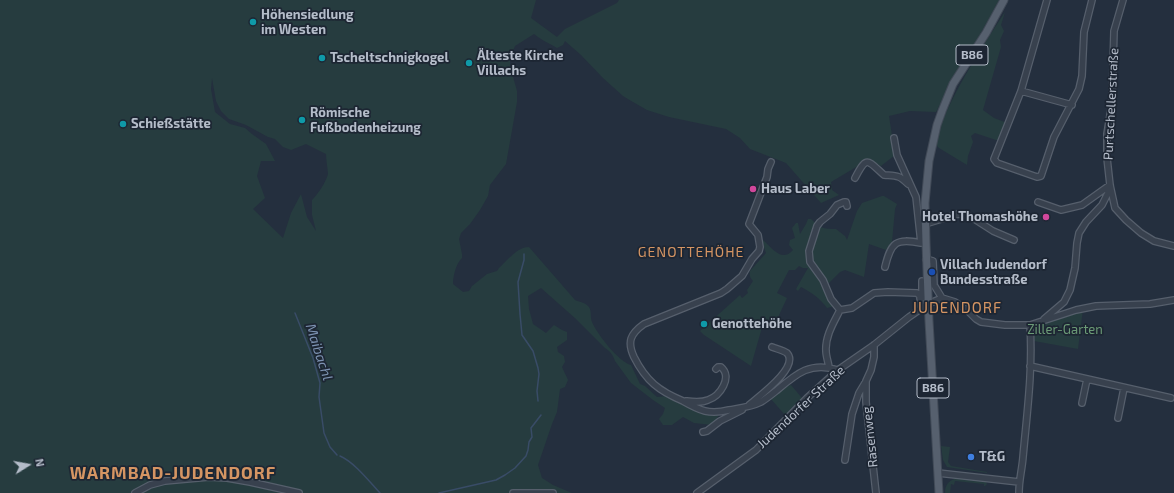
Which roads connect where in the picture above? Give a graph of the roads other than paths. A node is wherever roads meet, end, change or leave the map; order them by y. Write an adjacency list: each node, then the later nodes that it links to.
1 (1004, 0): 14 (main road, B86)
2 (1047, 0): 5 (street)
3 (1092, 0): 6 (street)
4 (1123, 0): 11 (street, Purtschellerstraße)
5 (1021, 91): 6 (street); 6 (street)
6 (1072, 105)
7 (894, 138): 10 (street)
8 (770, 162): 39 (street)
9 (855, 178): 10 (street)
10 (911, 187): 16 (street)
11 (1110, 187): 12 (street); 17 (street, Purtschellerstraße); 27 (street)
12 (1038, 202)
13 (847, 206): 26 (street)
14 (925, 224): 15 (street); 16 (main road, B86)
15 (1014, 240)
16 (923, 243): 18 (main road, B86); 19 (street)
17 (1174, 246)
18 (926, 259): 22 (street); 24 (main road, B86)
19 (885, 267)
20 (922, 281): 21 (street)
21 (920, 298): 25 (street); 26 (street)
22 (942, 298): 24 (street, Judendorfer Straße); 28 (street)
23 (1174, 300): 27 (street)
24 (928, 304): 25 (street, Judendorfer Straße); 45 (main road, B86)
25 (921, 309): 29 (street, Judendorfer Straße)
26 (840, 310): 32 (street)
27 (1042, 320): 28 (street)
28 (1030, 325): 31 (street)
29 (874, 345): 34 (street, Judendorfer Straße); 36 (street, Rasenweg)
30 (772, 347): 41 (street)
31 (1030, 366): 35 (street); 46 (street)
32 (829, 367): 34 (street); 41 (street)
33 (716, 369): 39 (street)
34 (838, 370): 51 (street, Judendorfer Straße)
35 (1087, 379): 37 (street); 40 (street)
36 (866, 381): 44 (street, Rasenweg); 52 (street, Rasenweg)
37 (1124, 388): 38 (street); 42 (street)
38 (1171, 398)
39 (680, 400): 41 (street)
40 (1082, 403)
41 (746, 407): 43 (street)
42 (1118, 418)
43 (702, 432)
44 (845, 460)
45 (938, 473): 46 (street); 53 (main road, B86)
46 (1019, 482): 54 (street)
47 (135, 493): 48 (street)
48 (299, 493)
49 (514, 493): 50 (street)
50 (553, 493)
51 (697, 493)
52 (876, 493)
53 (939, 493)
54 (1019, 493)

